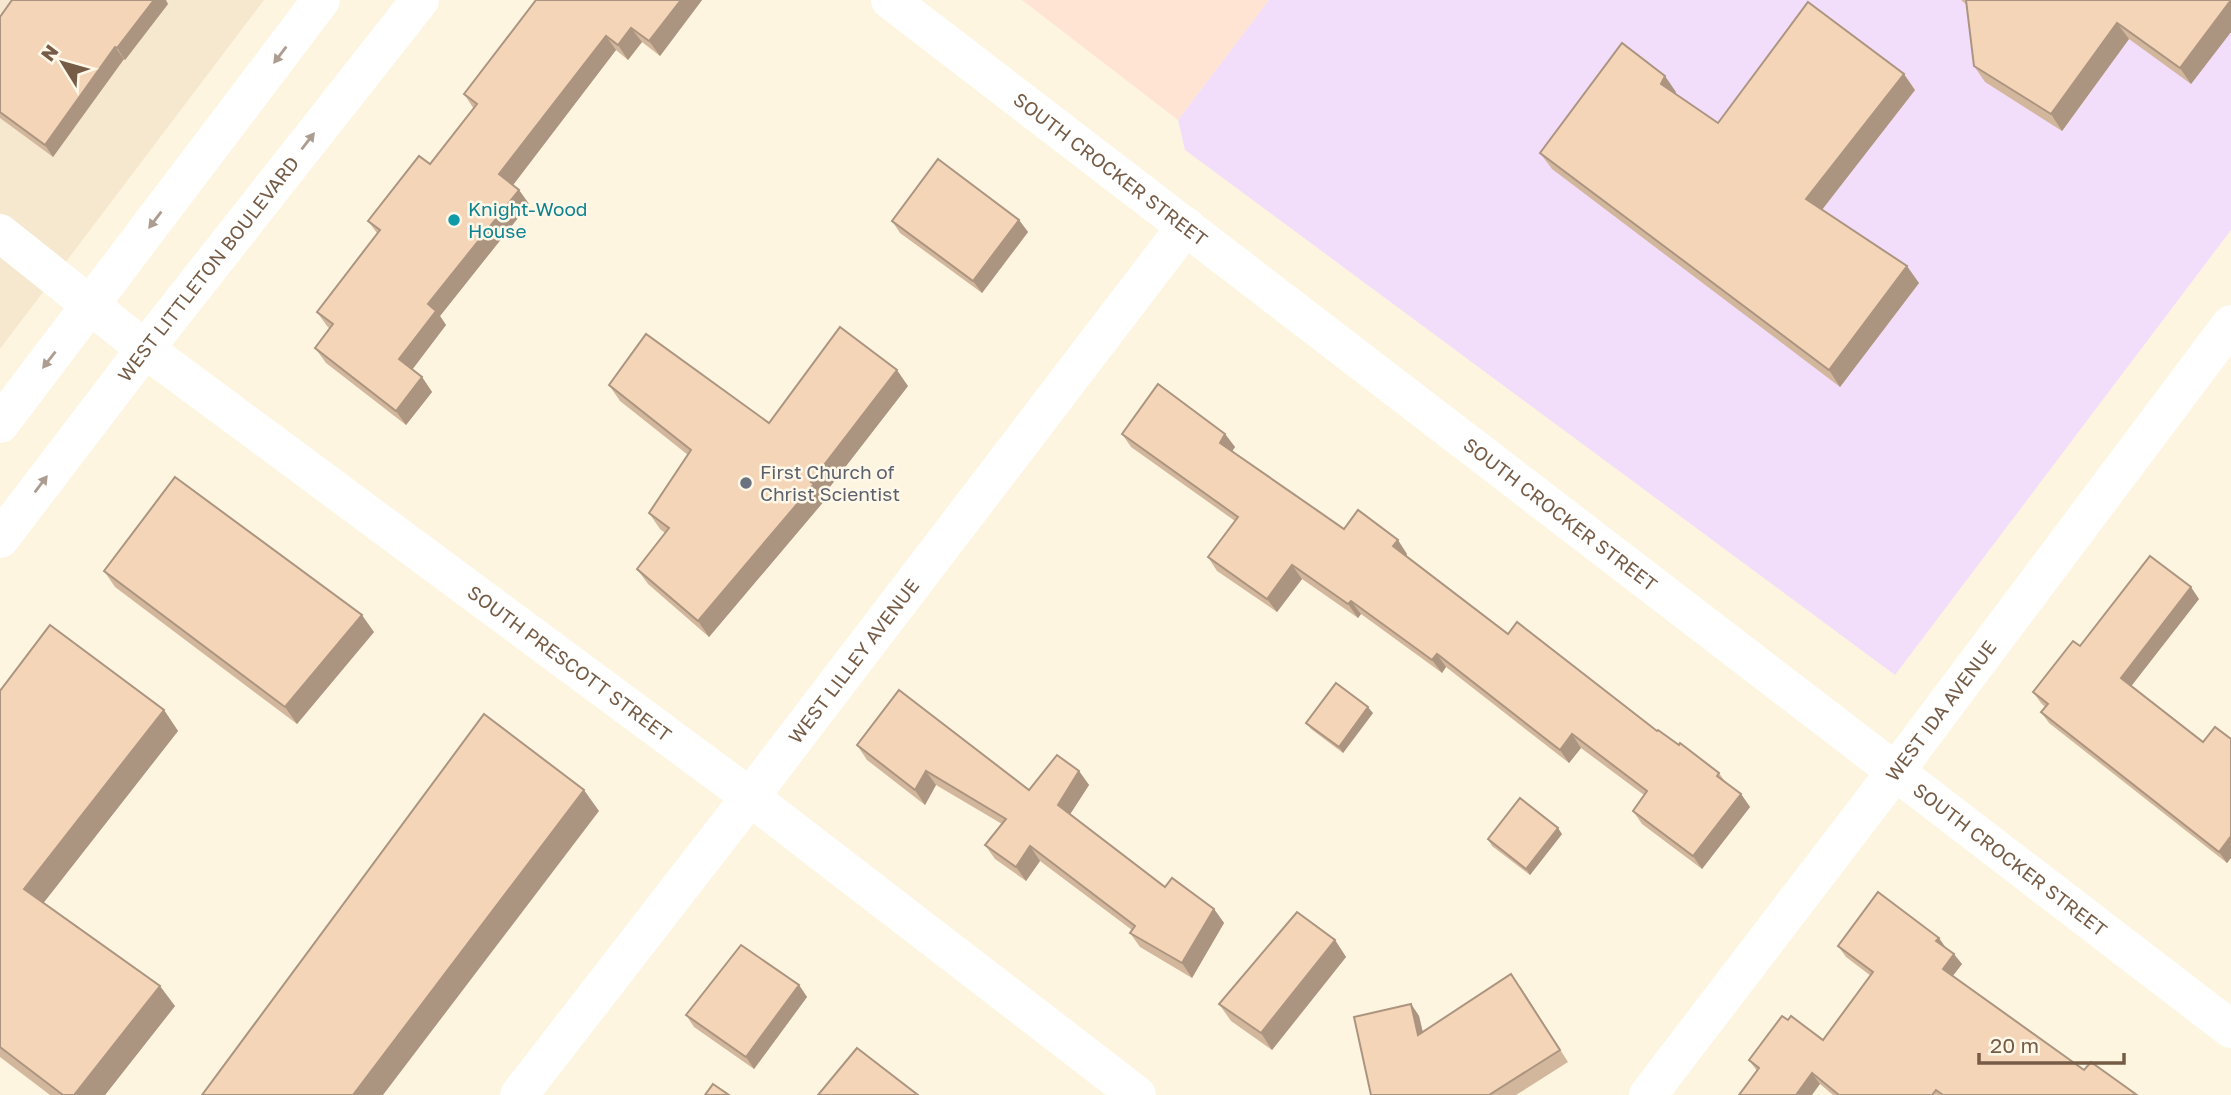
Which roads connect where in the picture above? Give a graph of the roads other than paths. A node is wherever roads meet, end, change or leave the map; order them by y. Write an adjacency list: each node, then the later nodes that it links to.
1 (321, 0): 6 (street, one-way to 6)
2 (420, 0): 8 (street, WEST LITTLETON BOULEVARD, one-way to 2)
3 (890, 0): 4 (street, SOUTH CROCKER STREET)
4 (1186, 226): 11 (street, SOUTH CROCKER STREET); 12 (street, WEST LILLEY AVENUE)
5 (0, 233): 6 (street, SOUTH PRESCOTT STREET)
6 (91, 306): 8 (street, SOUTH PRESCOTT STREET); 9 (street, one-way to 9)
7 (2231, 324): 11 (street, WEST IDA AVENUE)
8 (145, 349): 10 (street, WEST LITTLETON BOULEVARD, one-way to 8); 12 (street, SOUTH PRESCOTT STREET)
9 (0, 424)
10 (0, 539)
11 (1895, 772): 13 (street, SOUTH CROCKER STREET); 16 (street, WEST IDA AVENUE)
12 (750, 797): 14 (street, WEST LILLEY AVENUE); 15 (street, SOUTH PRESCOTT STREET)
13 (2231, 1029)
14 (519, 1095)
15 (1137, 1095)
16 (1648, 1095)

